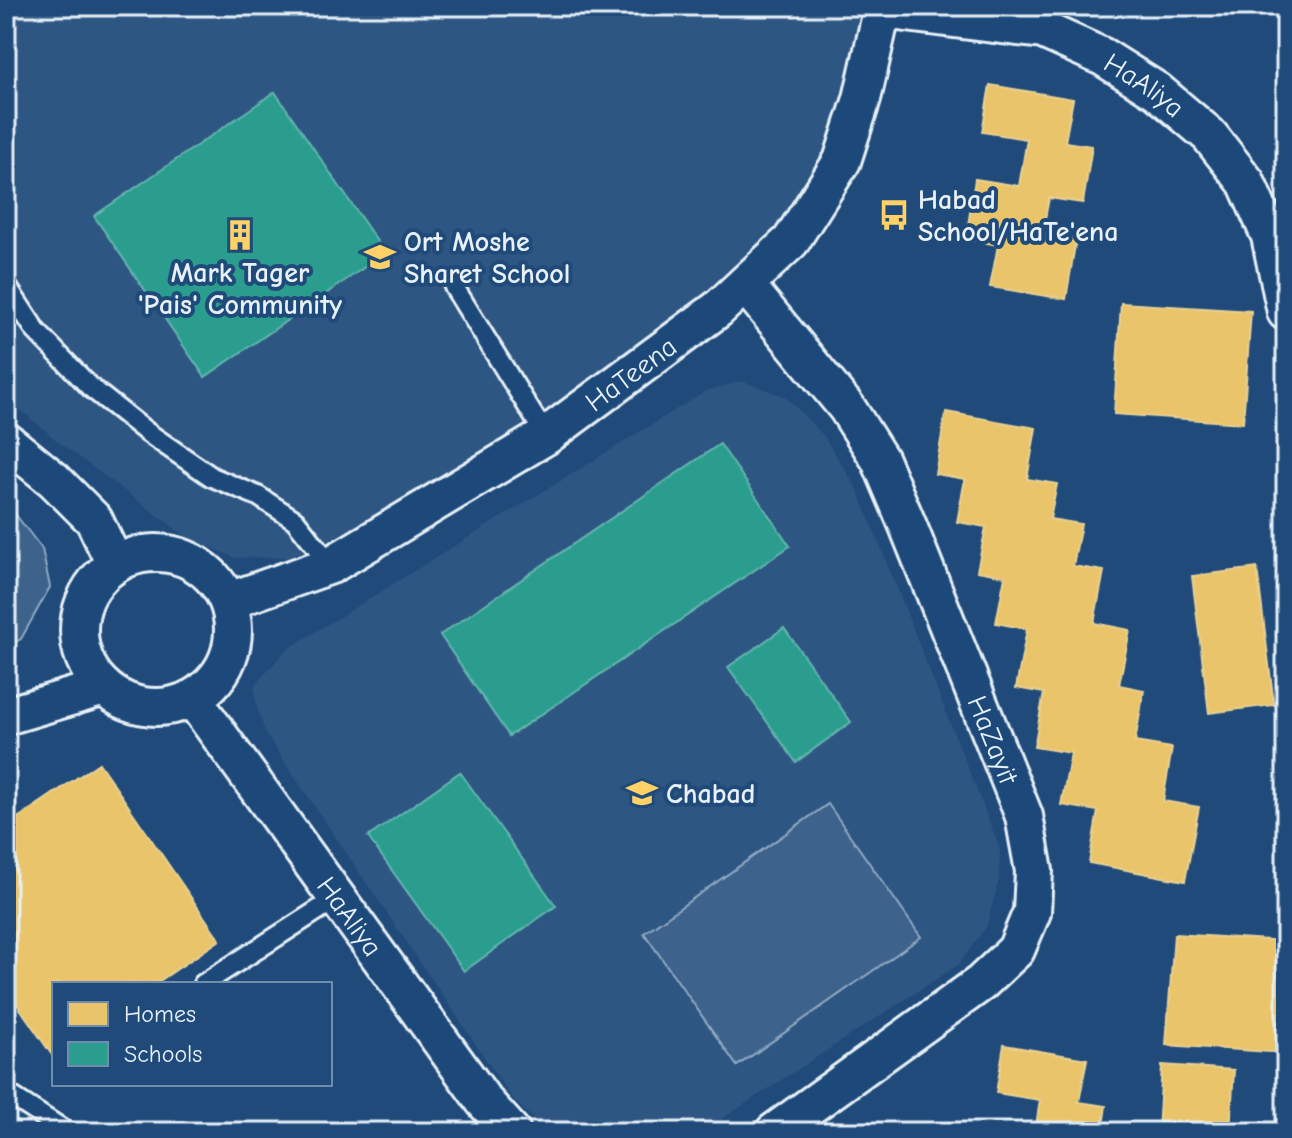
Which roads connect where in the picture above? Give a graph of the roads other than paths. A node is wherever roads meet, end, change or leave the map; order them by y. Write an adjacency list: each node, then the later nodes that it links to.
1 (883, 8): 2 (street, HaTeena); 5 (street, HaAliya)
2 (745, 284): 6 (street, HaTeena); 19 (street, HaZayit)
3 (6, 285): 9 (lane)
4 (454, 287): 6 (lane)
5 (1286, 312)
6 (546, 436): 9 (street, HaTeena)
7 (6, 441): 8 (street)
8 (115, 564): 10 (street); 11 (street)
9 (331, 565): 10 (street, HaTeena)
10 (229, 601): 12 (street)
11 (104, 687): 12 (street); 13 (street)
12 (193, 699): 14 (street, HaAliya)
13 (6, 716)
14 (337, 898): 15 (lane); 17 (street, HaAliya)
15 (206, 982)
16 (13, 1097): 18 (lane)
17 (500, 1126)
18 (67, 1132)
19 (774, 1132)

